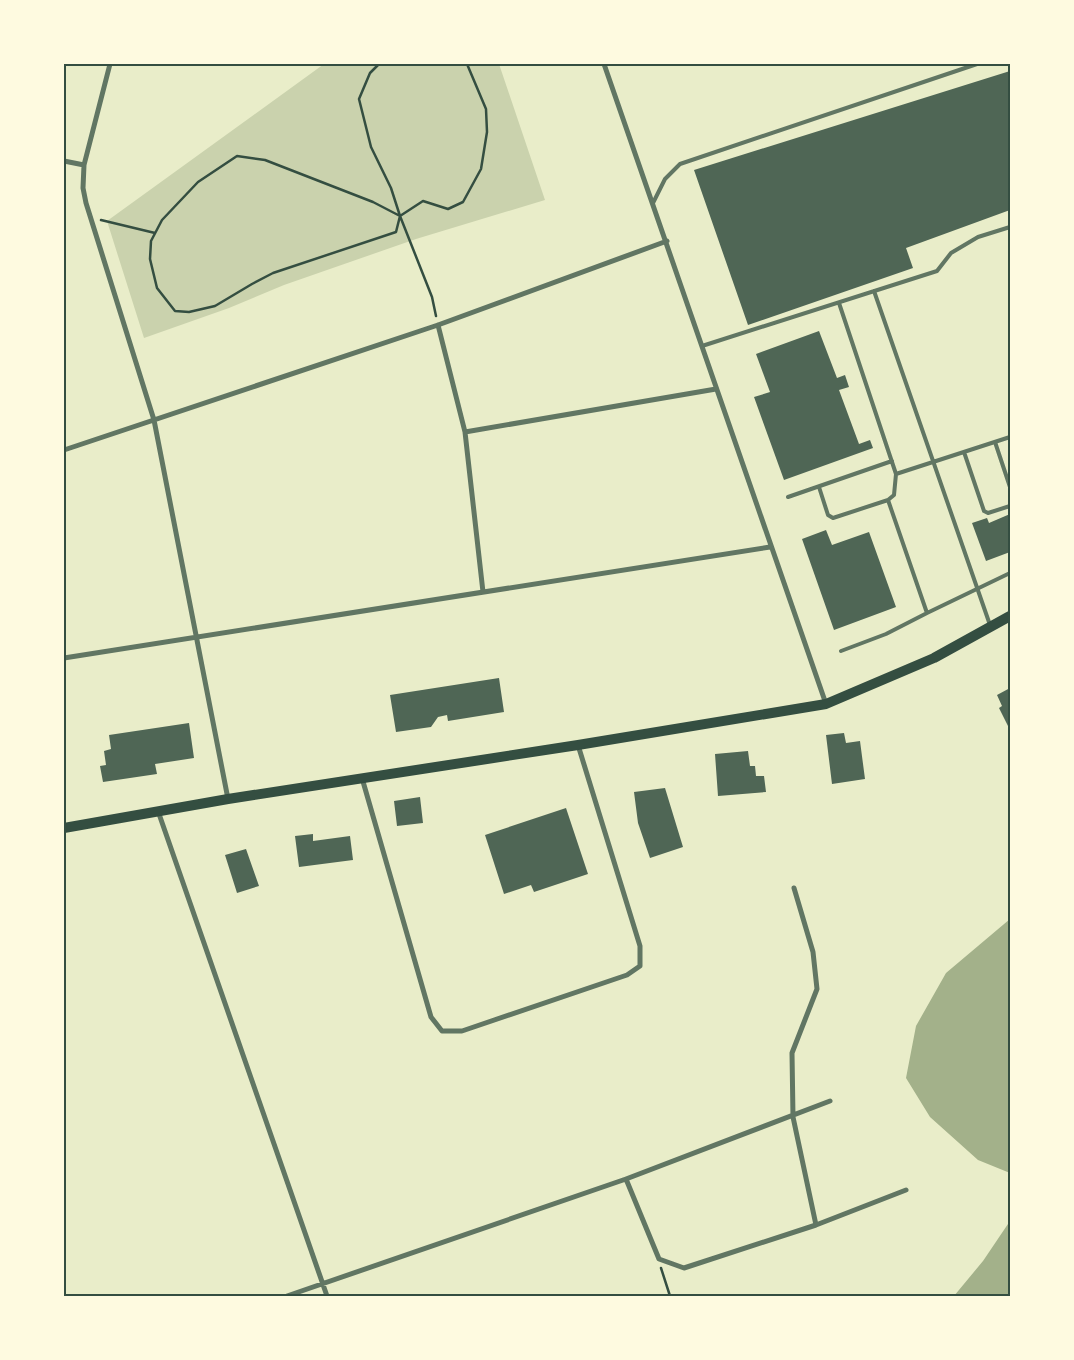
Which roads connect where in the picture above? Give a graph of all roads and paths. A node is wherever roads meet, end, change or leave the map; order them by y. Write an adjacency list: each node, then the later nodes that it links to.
1 (110, 64): 7 (street)
2 (379, 64): 9 (path)
3 (467, 64): 9 (path)
4 (604, 64): 8 (street)
5 (977, 64): 8 (lane)
6 (64, 161): 7 (street)
7 (84, 165): 10 (street)
8 (653, 203): 13 (street)
9 (400, 216): 12 (path); 12 (path); 16 (path)
10 (90, 217): 12 (path); 19 (street)
11 (1010, 227): 14 (lane)
12 (155, 233)
13 (667, 241): 16 (street); 17 (street)
14 (874, 291): 15 (lane); 26 (lane)
15 (839, 302): 17 (lane); 25 (lane)
16 (438, 325): 19 (street); 20 (street)
17 (702, 346): 18 (street)
18 (716, 389): 20 (street); 33 (street)
19 (154, 420): 23 (street); 40 (street)
20 (465, 432): 36 (street)
21 (1010, 437): 22 (lane)
22 (995, 442): 24 (lane); 29 (lane)
23 (64, 450)
24 (964, 452): 26 (lane); 32 (lane)
25 (892, 461): 27 (lane); 28 (lane)
26 (933, 461): 27 (lane); 35 (lane)
27 (896, 474): 31 (lane)
28 (819, 487): 30 (lane); 31 (lane)
29 (1010, 487)
30 (788, 498)
31 (888, 500): 37 (lane)
32 (1010, 506)
33 (770, 548): 36 (street); 43 (street)
34 (1010, 573): 35 (lane)
35 (978, 589): 37 (lane); 39 (lane)
36 (483, 592): 40 (street)
37 (927, 614): 41 (lane)
38 (1010, 616): 39 (main road)
39 (991, 627): 43 (main road)
40 (196, 637): 42 (street); 46 (street)
41 (841, 651)
42 (64, 658)
43 (826, 704): 44 (main road)
44 (578, 745): 45 (main road); 45 (street)
45 (362, 778): 46 (main road)
46 (228, 799): 47 (main road)
47 (158, 811): 48 (main road); 56 (street)
48 (64, 828)
49 (794, 888): 51 (street)
50 (830, 1101): 51 (street)
51 (793, 1117): 52 (street); 54 (street)
52 (626, 1178): 55 (street); 56 (street)
53 (906, 1190): 54 (street)
54 (816, 1225): 55 (street)
55 (659, 1259): 59 (path)
56 (322, 1283): 57 (street); 58 (street)
57 (287, 1296)
58 (327, 1296)
59 (670, 1296)

